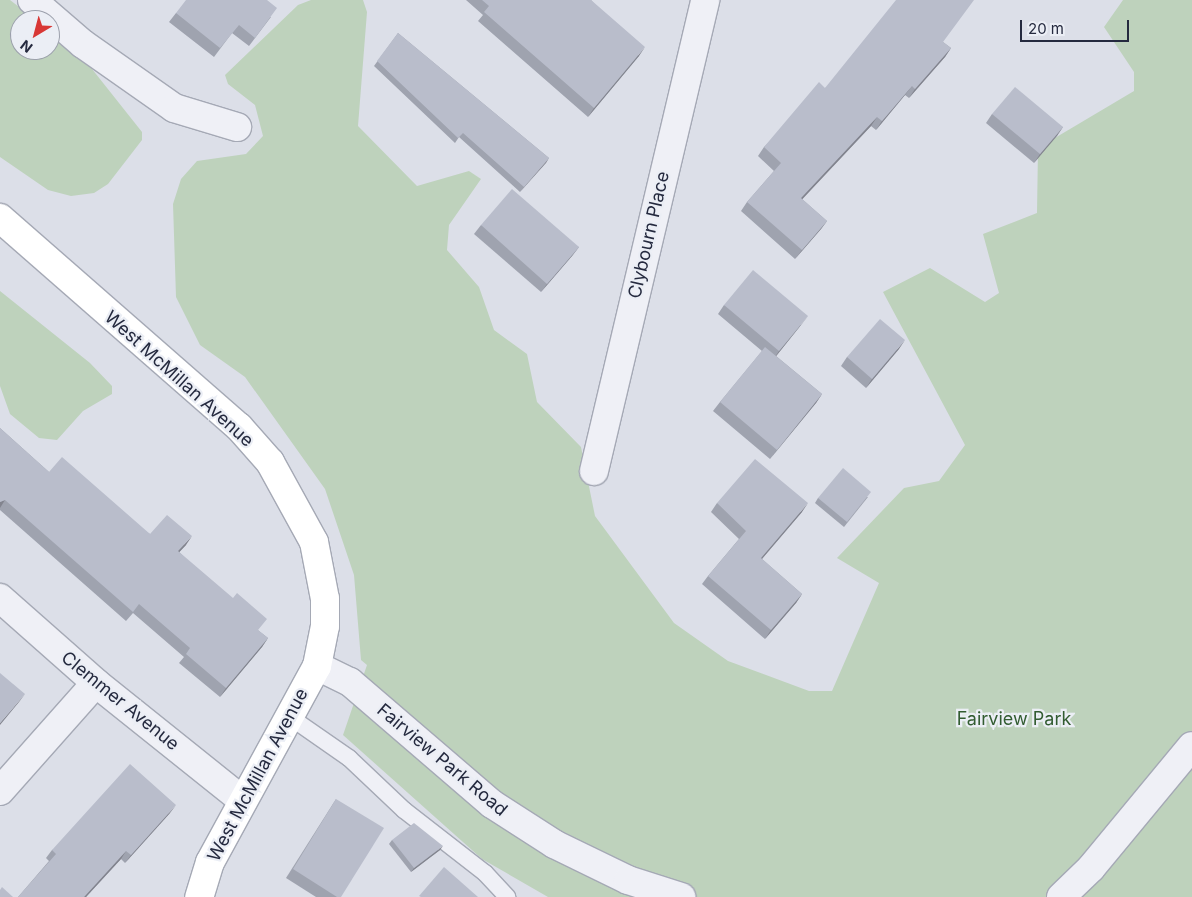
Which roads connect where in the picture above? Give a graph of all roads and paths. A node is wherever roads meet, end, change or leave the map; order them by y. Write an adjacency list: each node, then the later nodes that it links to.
1 (32, 0): 3 (street)
2 (704, 0): 5 (street, Clybourn Place)
3 (237, 127)
4 (0, 218): 7 (main road, West McMillan Avenue)
5 (594, 471)
6 (0, 598): 8 (street, Clemmer Avenue)
7 (317, 666): 9 (main road, West McMillan Avenue); 15 (street, Fairview Park Road)
8 (96, 684): 11 (street); 12 (street, Clemmer Avenue)
9 (290, 717): 12 (main road, West McMillan Avenue); 14 (lane)
10 (1192, 746): 16 (street)
11 (0, 791)
12 (242, 800): 13 (main road, West McMillan Avenue)
13 (199, 897)
14 (507, 897)
15 (681, 897)
16 (1060, 897)

